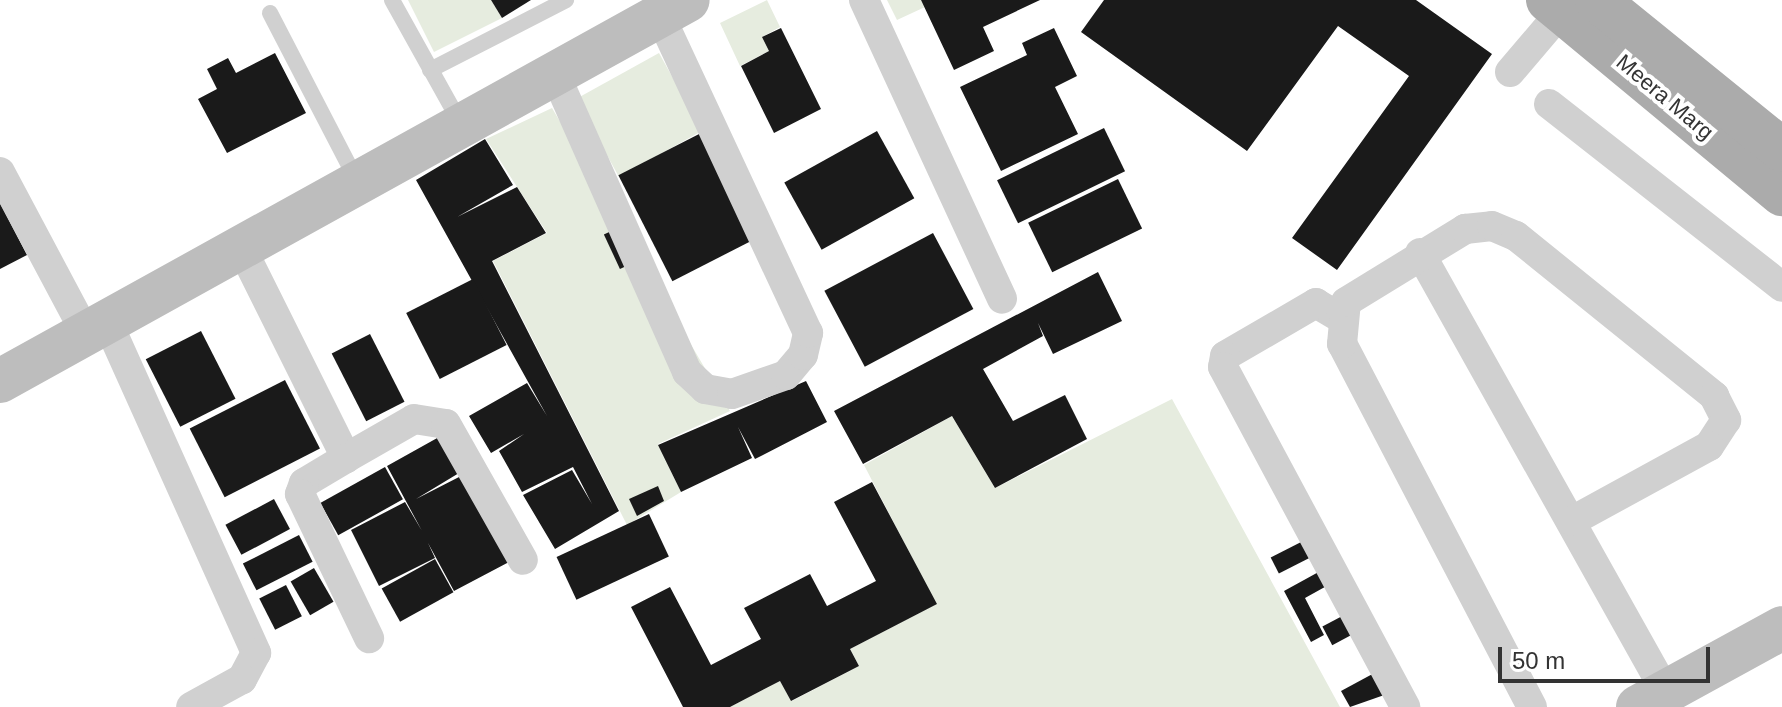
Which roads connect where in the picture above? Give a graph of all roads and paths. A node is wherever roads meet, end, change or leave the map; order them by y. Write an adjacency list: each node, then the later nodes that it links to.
1 (392, 0): 7 (lane)
2 (566, 0): 7 (lane)
3 (864, 0): 19 (street)
4 (1569, 4): 8 (street); 12 (main road, Meera Marg); 15 (main road, Meera Marg)
5 (657, 10): 9 (street); 9 (street)
6 (270, 13): 14 (lane)
7 (430, 70): 11 (lane)
8 (1510, 72)
9 (555, 74): 11 (street)
10 (1549, 104): 18 (street)
11 (462, 125): 14 (street)
12 (1782, 150)
13 (0, 172): 21 (street)
14 (358, 183): 16 (street)
15 (1782, 194)
16 (241, 247): 21 (street); 23 (street)
17 (1420, 253): 20 (street); 24 (street); 24 (street)
18 (1782, 287)
19 (1002, 299)
20 (1339, 317): 30 (street); 31 (street)
21 (97, 328): 22 (street); 29 (street)
22 (0, 381)
23 (346, 458): 25 (street); 27 (street)
24 (1572, 521): 28 (street)
25 (523, 560)
26 (1782, 628): 28 (street)
27 (369, 638)
28 (1652, 699)
29 (191, 707)
30 (1405, 707)
31 (1532, 707)

